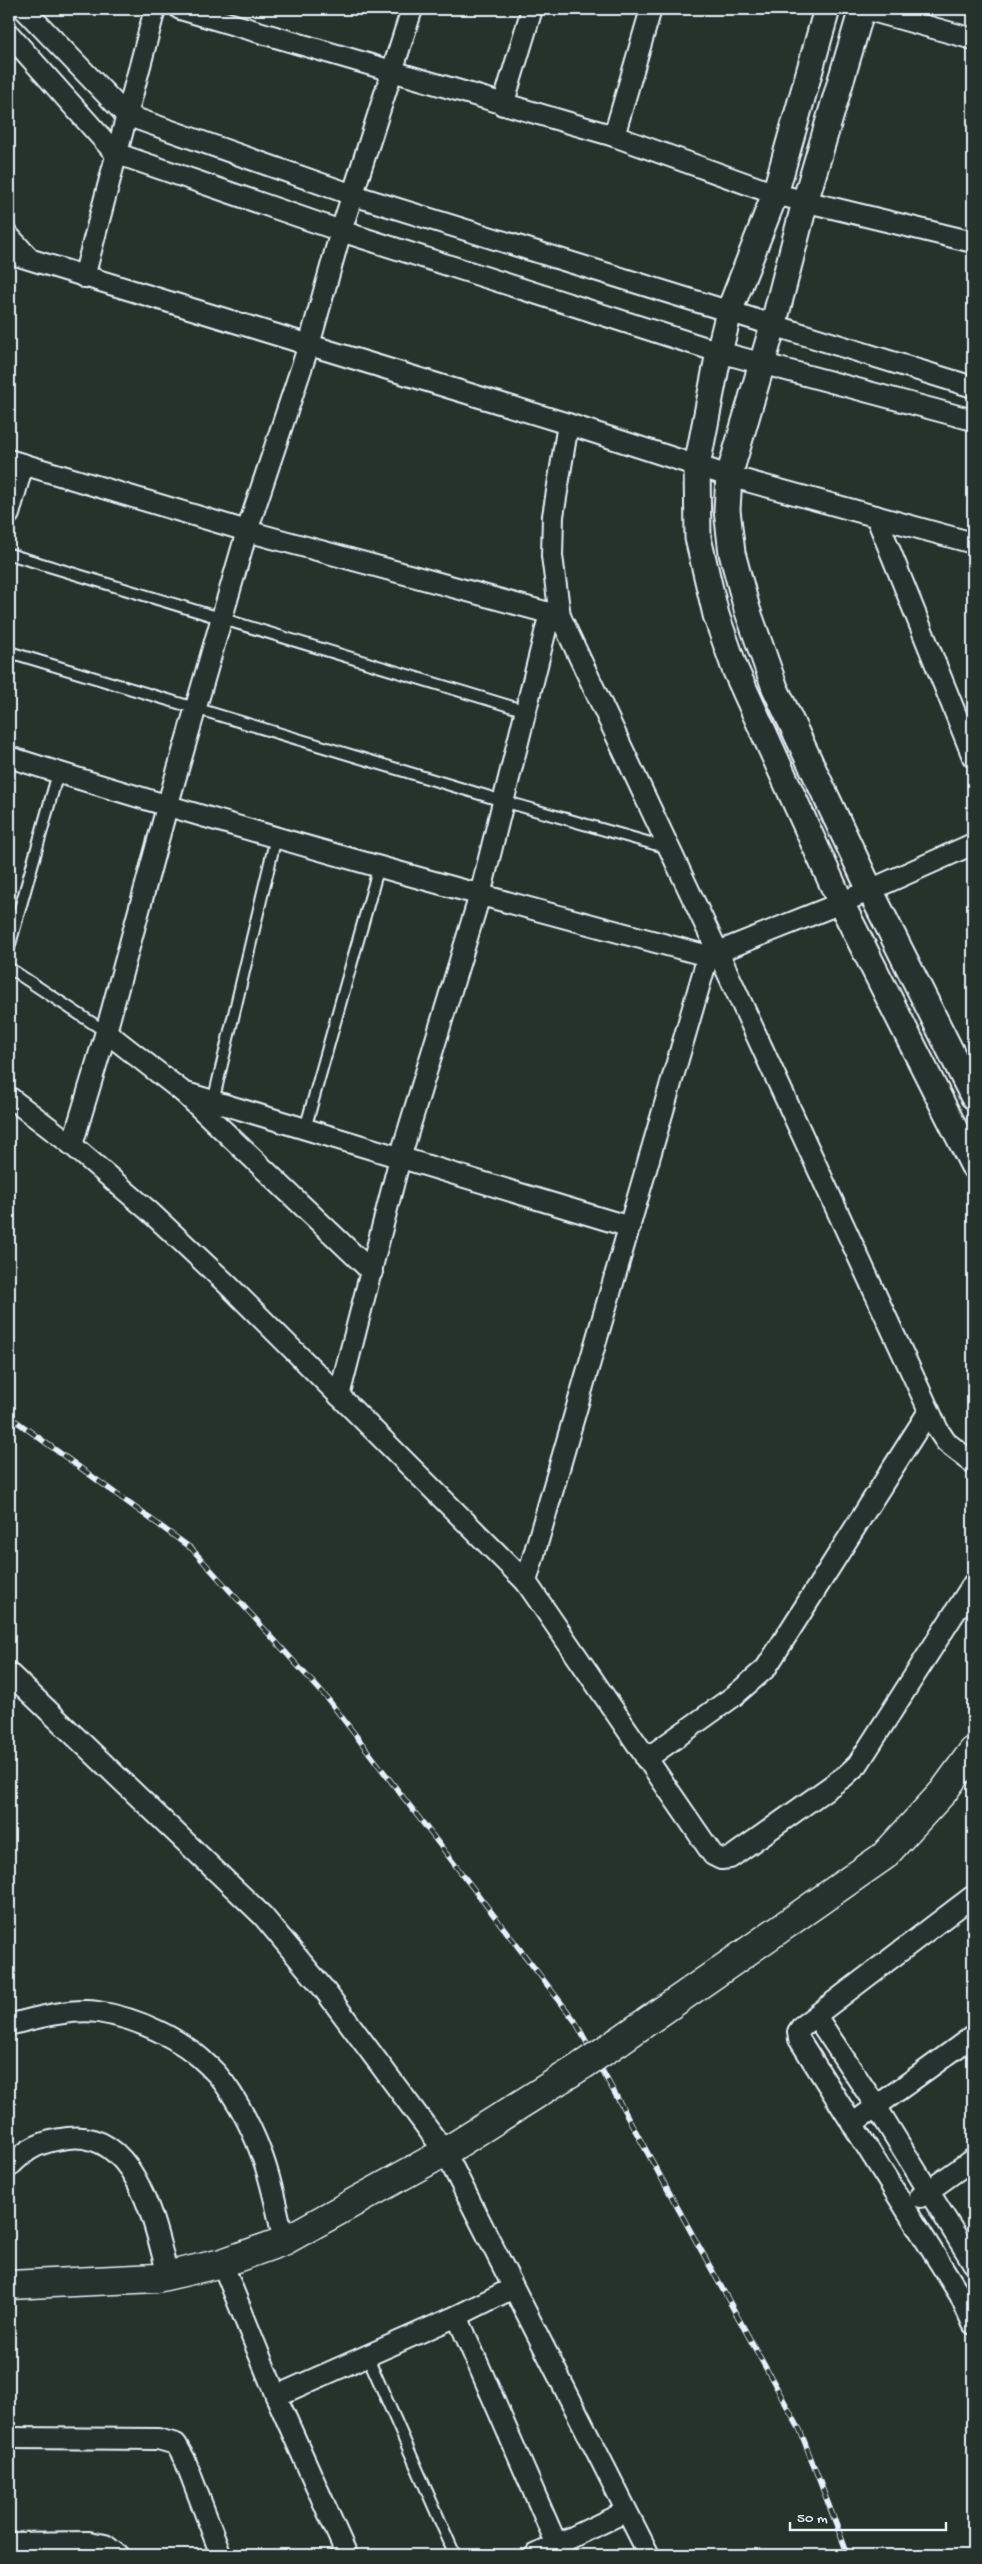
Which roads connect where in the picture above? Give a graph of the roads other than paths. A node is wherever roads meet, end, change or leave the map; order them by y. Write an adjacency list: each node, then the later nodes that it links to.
1 (24, 9): 13 (street)
2 (155, 9): 13 (street)
3 (180, 9): 11 (street)
4 (412, 9): 11 (street)
5 (532, 9): 12 (street)
6 (652, 9): 14 (street)
7 (827, 9): 16 (street)
8 (864, 9): 10 (street); 18 (street)
9 (9, 34): 15 (street)
10 (973, 39)
11 (393, 72): 12 (street); 17 (street)
12 (503, 105): 14 (street)
13 (126, 116): 15 (street); 17 (street)
14 (614, 136): 16 (street)
15 (115, 153): 19 (street); 24 (street)
16 (775, 194): 18 (street); 25 (street)
17 (353, 195): 19 (street); 25 (street)
18 (805, 202): 21 (street); 26 (street)
19 (341, 230): 27 (street); 28 (street)
20 (9, 236): 23 (street)
21 (973, 242)
22 (9, 253): 23 (street)
23 (32, 260): 24 (street)
24 (84, 278): 27 (street)
25 (729, 312): 26 (street); 28 (street)
26 (774, 326): 29 (street); 30 (street)
27 (310, 345): 32 (street); 38 (street)
28 (719, 352): 29 (street); 34 (street)
29 (763, 363): 31 (street); 35 (street)
30 (973, 387)
31 (973, 420)
32 (568, 424): 34 (street); 41 (street)
33 (16, 462): 36 (street); 38 (street)
34 (697, 466): 35 (street); 57 (street)
35 (728, 476): 37 (street); 55 (street)
36 (9, 514)
37 (876, 516): 39 (street); 47 (street)
38 (247, 531): 41 (street); 42 (street)
39 (973, 543)
40 (9, 554): 42 (lane)
41 (555, 615): 45 (street); 53 (street)
42 (221, 620): 44 (street); 45 (lane)
43 (9, 652): 44 (lane)
44 (196, 708): 49 (lane); 50 (street)
45 (526, 711): 49 (street)
46 (9, 757): 48 (street)
47 (973, 757)
48 (58, 773): 50 (street); 58 (lane)
49 (503, 801): 53 (lane); 56 (street)
50 (167, 807): 51 (street); 61 (street)
51 (276, 838): 54 (street); 65 (lane)
52 (973, 844): 55 (street)
53 (669, 849): 59 (street)
54 (379, 866): 56 (street); 66 (lane)
55 (870, 890): 57 (street); 63 (street)
56 (480, 895): 59 (street); 68 (street)
57 (841, 903): 59 (street); 69 (street)
58 (9, 948)
59 (713, 954): 70 (street); 73 (street)
60 (9, 968): 61 (lane)
61 (106, 1032): 62 (street); 67 (street)
62 (182, 1092): 65 (street); 71 (street)
63 (973, 1096)
64 (9, 1097): 67 (street)
65 (213, 1102): 66 (street)
66 (305, 1129): 68 (street)
67 (72, 1145): 72 (street)
68 (400, 1158): 70 (street); 71 (street)
69 (973, 1165)
70 (630, 1227): 75 (street)
71 (372, 1272): 72 (street)
72 (339, 1396): 75 (street)
73 (929, 1411): 74 (street); 79 (street)
74 (973, 1463)
75 (526, 1582): 79 (street)
76 (973, 1584): 79 (street)
77 (9, 1673): 86 (street)
78 (973, 1751): 86 (main road, bridge)
79 (646, 1759)
80 (973, 1896): 81 (street)
81 (816, 2016): 84 (street); 85 (street)
82 (9, 2025): 91 (street)
83 (973, 2036): 84 (street)
84 (876, 2106): 85 (street); 89 (street)
85 (852, 2124): 90 (street)
86 (445, 2152): 91 (main road); 96 (street)
87 (973, 2160): 89 (street)
88 (9, 2167): 94 (street)
89 (929, 2190): 90 (street); 93 (street)
90 (905, 2208): 98 (street)
91 (284, 2241): 92 (main road)
92 (222, 2263): 94 (main road); 100 (street)
93 (973, 2263)
94 (168, 2276): 95 (main road)
95 (9, 2285)
96 (513, 2288): 97 (street); 102 (street)
97 (457, 2316): 99 (street); 104 (street)
98 (973, 2320)
99 (367, 2355): 100 (street); 108 (lane)
100 (276, 2396): 107 (street)
101 (9, 2438): 106 (street)
102 (625, 2512): 104 (street); 110 (street)
103 (9, 2542): 105 (street)
104 (557, 2545): 109 (street)
105 (118, 2555)
106 (222, 2555)
107 (347, 2555)
108 (454, 2555)
109 (535, 2555)
110 (649, 2555)

